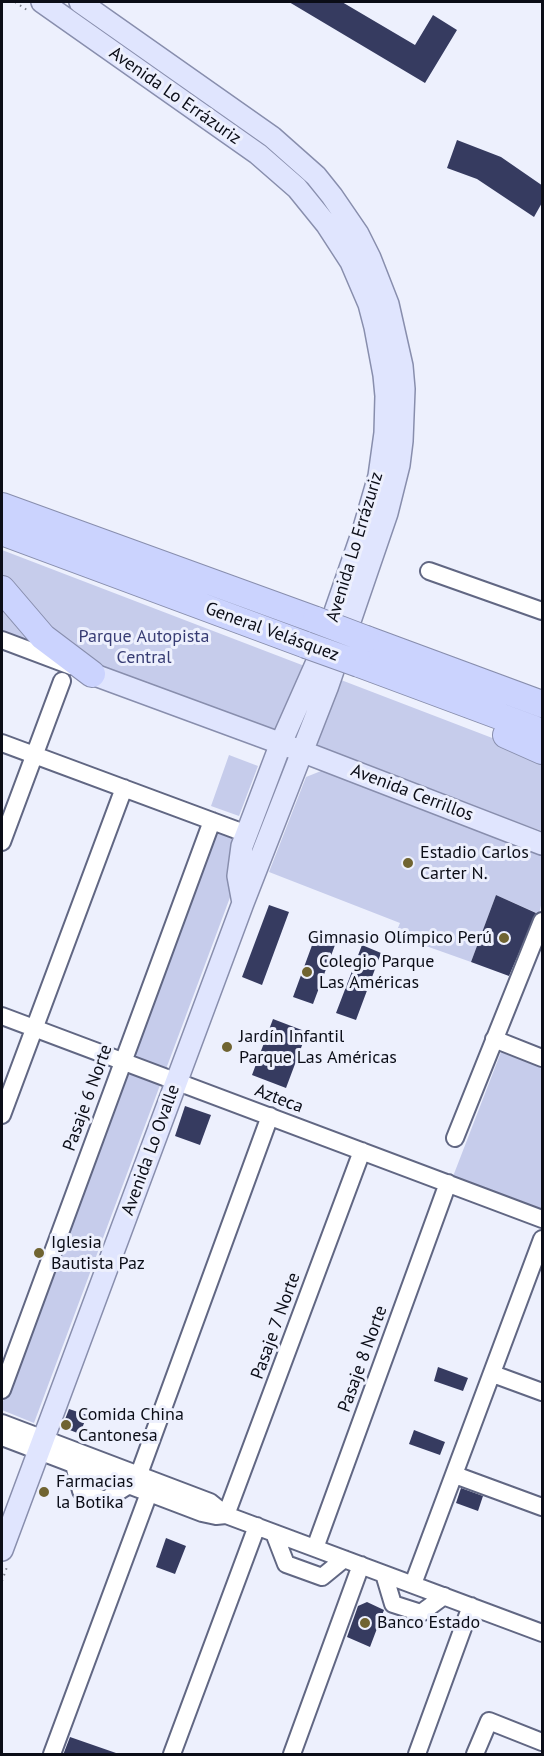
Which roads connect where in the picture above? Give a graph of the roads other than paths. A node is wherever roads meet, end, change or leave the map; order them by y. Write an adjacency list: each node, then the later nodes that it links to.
1 (84, 3): 16 (main road, Avenida Lo Errázuriz)
2 (38, 8): 15 (main road, Avenida Lo Errázuriz)
3 (2, 506): 12 (highway, General Velásquez, bridge)
4 (2, 532): 11 (highway, General Velásquez, bridge)
5 (429, 571): 7 (street)
6 (2, 589): 9 (highway)
7 (543, 611)
8 (2, 640): 9 (street)
9 (92, 674): 15 (main road, Avenida Cerrillos)
10 (62, 681): 18 (street)
11 (408, 682): 13 (highway, General Velásquez); 17 (highway)
12 (543, 704)
13 (543, 732)
14 (2, 743): 18 (street)
15 (281, 743): 16 (main road, Avenida Cerrillos); 21 (main road, Avenida Lo Errázuriz)
16 (301, 751): 23 (main road, Avenida Cerrillos); 24 (main road, Avenida Lo Ovalle)
17 (543, 751)
18 (34, 755): 19 (street); 22 (street)
19 (124, 788): 20 (street); 28 (street)
20 (212, 821): 21 (street); 31 (street, Pasaje 6 Norte)
21 (247, 834): 24 (main road, Avenida Lo Errázuriz)
22 (2, 842)
23 (543, 843)
24 (243, 903): 32 (main road, Avenida Lo Ovalle)
25 (543, 921): 26 (street)
26 (538, 945): 29 (street)
27 (2, 1016): 28 (street, Azteca)
28 (34, 1028): 31 (street, Azteca); 33 (street)
29 (494, 1040): 30 (street); 35 (street)
30 (543, 1058)
31 (123, 1061): 32 (street, Azteca); 42 (street, Pasaje 6 Norte)
32 (177, 1081): 34 (street, Azteca); 46 (main road, Avenida Lo Ovalle)
33 (2, 1115)
34 (270, 1116): 36 (street, Azteca); 48 (street)
35 (455, 1138)
36 (362, 1151): 37 (street, Azteca); 51 (street, Pasaje 7 Norte)
37 (448, 1183): 38 (street, Azteca); 54 (street, Pasaje 8 Norte)
38 (543, 1219)
39 (543, 1239): 40 (street)
40 (536, 1279): 41 (street)
41 (493, 1374): 43 (street); 47 (street)
42 (2, 1390)
43 (543, 1392)
44 (2, 1423): 46 (street)
45 (2, 1437): 46 (street)
46 (40, 1445): 48 (street); 48 (street); 55 (main road, Avenida Lo Ovalle)
47 (455, 1475): 50 (street); 59 (street)
48 (134, 1480): 49 (street); 51 (street)
49 (149, 1493): 51 (street); 64 (street)
50 (543, 1507)
51 (226, 1515): 52 (street)
52 (256, 1526): 53 (street); 65 (street)
53 (274, 1533): 54 (street); 56 (street)
54 (315, 1548): 56 (street)
55 (2, 1550)
56 (344, 1559): 57 (street)
57 (362, 1565): 58 (street); 66 (street)
58 (384, 1574): 59 (street); 60 (street)
59 (412, 1584): 60 (street)
60 (444, 1596): 61 (street)
61 (471, 1606): 62 (street); 67 (street)
62 (543, 1633)
63 (543, 1742): 68 (street)
64 (52, 1755)
65 (172, 1755)
66 (292, 1755)
67 (417, 1755)
68 (476, 1755)

